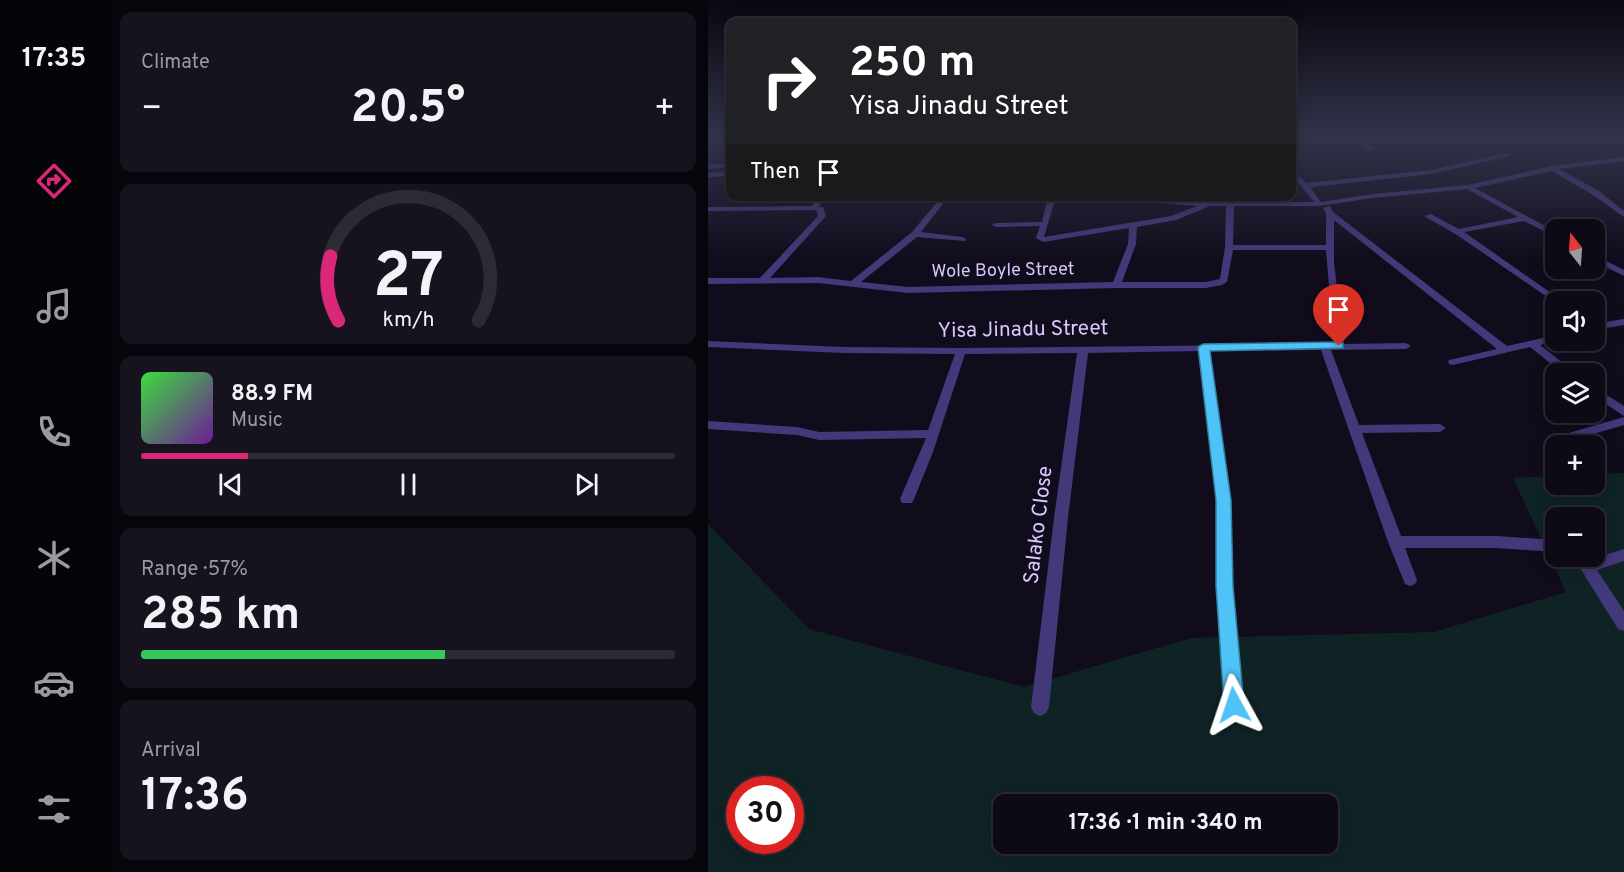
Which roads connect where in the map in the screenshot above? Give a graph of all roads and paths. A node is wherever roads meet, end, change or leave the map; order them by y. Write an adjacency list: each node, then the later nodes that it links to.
1 (1298, 178): 6 (street)
2 (1376, 178): 6 (street)
3 (1509, 178): 7 (street)
4 (1569, 178): 18 (street)
5 (1450, 183): 7 (street)
6 (1305, 185): 13 (street)
7 (1464, 188): 13 (street); 20 (street)
8 (818, 201): 15 (street)
9 (942, 201): 26 (street)
10 (1052, 201): 21 (street)
11 (1159, 201): 14 (street)
12 (1232, 201): 13 (street); 14 (street); 28 (street, Wole Boyle Street)
13 (1321, 203): 17 (street)
14 (1209, 204): 23 (street)
15 (814, 208): 16 (street); 32 (street)
16 (708, 210)
17 (1330, 213): 29 (street); 47 (street)
18 (1624, 215)
19 (1428, 216): 25 (street)
20 (1526, 218): 24 (street); 25 (street)
21 (1044, 224): 22 (street); 23 (street)
22 (996, 225)
23 (1133, 225): 35 (street)
24 (1545, 229)
25 (1460, 233): 36 (street)
26 (915, 234): 27 (street); 34 (street)
27 (962, 239)
28 (1229, 247): 29 (street); 35 (street, Wole Boyle Street)
29 (1330, 248): 43 (street)
30 (1605, 262): 31 (street)
31 (1624, 273)
32 (764, 279): 33 (street, Wole Boyle Street); 34 (street, Wole Boyle Street)
33 (708, 281)
34 (854, 283): 35 (street, Wole Boyle Street)
35 (1116, 285)
36 (1545, 292)
37 (1624, 322): 38 (street)
38 (1605, 325)
39 (1545, 341): 41 (street)
40 (708, 344): 48 (street, Yisa Jinadu Street)
41 (1532, 344): 47 (street); 50 (street)
42 (1325, 346): 43 (street, Yisa Jinadu Street); 45 (street, Yisa Jinadu Street); 56 (street)
43 (1339, 346): 44 (street, Yisa Jinadu Street)
44 (1406, 346)
45 (1203, 347): 46 (street, Yisa Jinadu Street); 67 (street)
46 (1083, 350): 48 (street, Yisa Jinadu Street); 68 (street, Salako Close)
47 (1505, 350): 49 (street)
48 (961, 351): 57 (street)
49 (1453, 362)
50 (1557, 363)
51 (1605, 398): 52 (street)
52 (1624, 412)
53 (1624, 421): 58 (street)
54 (708, 425): 57 (street)
55 (1440, 428): 56 (street)
56 (1355, 429): 60 (street)
57 (933, 434): 59 (street)
58 (1576, 435)
59 (907, 499)
60 (1395, 542): 61 (street); 65 (street)
61 (1545, 545)
62 (1624, 555): 63 (street)
63 (1605, 558)
64 (1585, 567): 66 (street)
65 (1410, 580)
66 (1624, 624)
67 (1234, 705)
68 (1040, 707)

